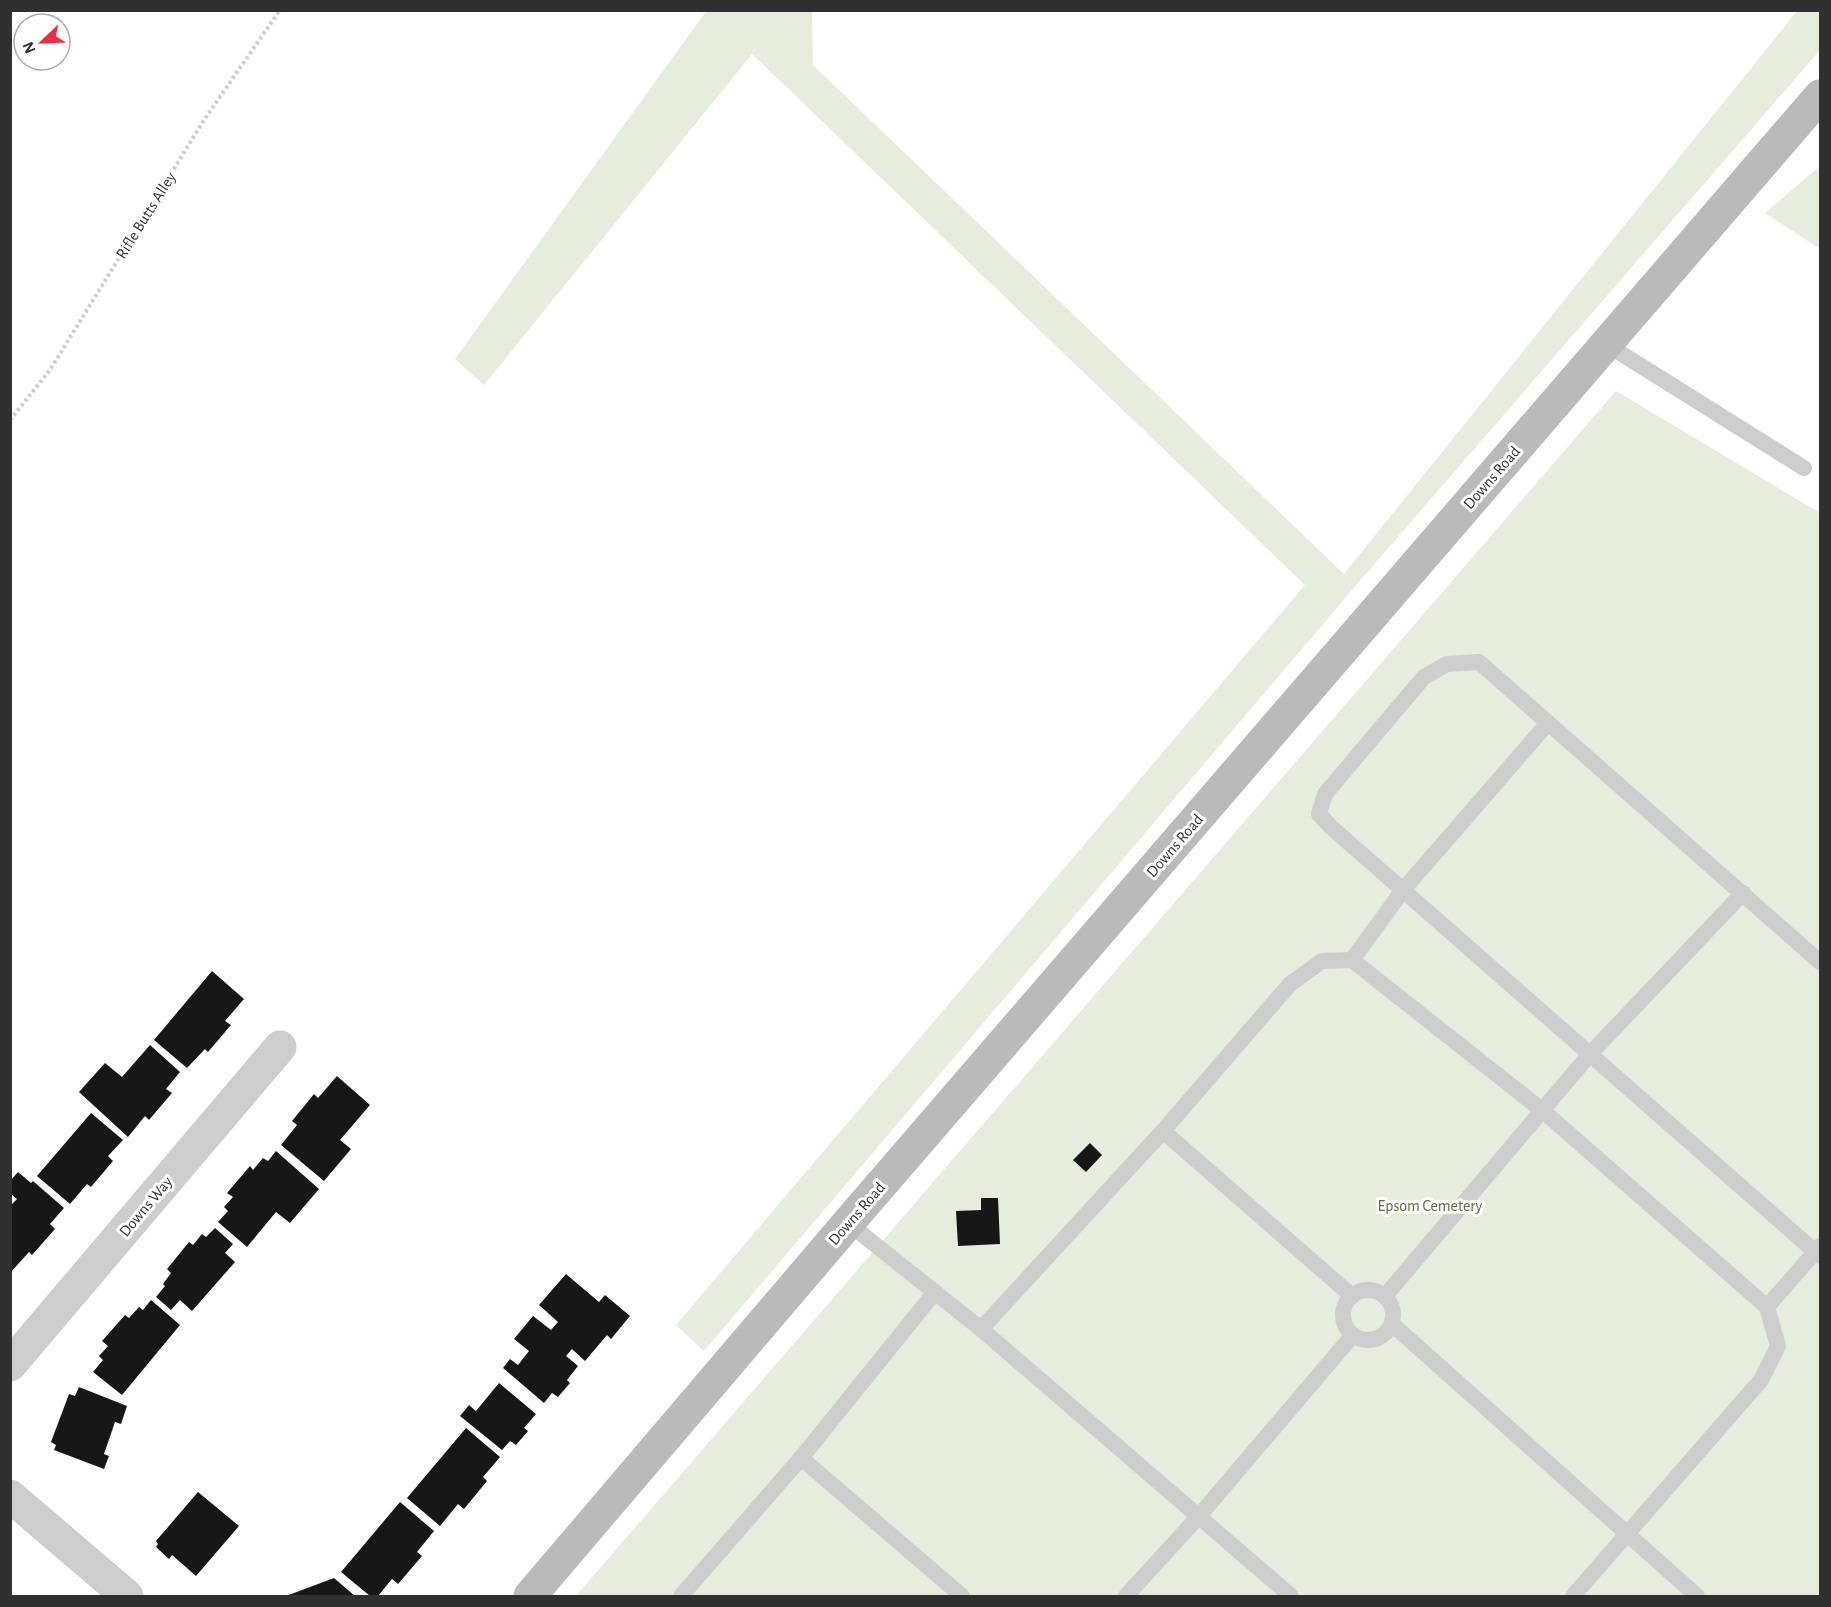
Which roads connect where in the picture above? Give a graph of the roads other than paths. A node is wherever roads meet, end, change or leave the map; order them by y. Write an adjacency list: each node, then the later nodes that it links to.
1 (1821, 96): 2 (main road, Downs Road)
2 (1606, 344): 3 (lane); 13 (main road, Downs Road)
3 (1804, 468)
4 (1548, 723): 5 (lane); 5 (lane); 6 (lane)
5 (1403, 890): 7 (lane); 10 (lane)
6 (1743, 893): 8 (lane); 10 (lane)
7 (1352, 960): 11 (lane); 12 (lane)
8 (1821, 962)
9 (280, 1047): 22 (street, Downs Way)
10 (1590, 1054): 11 (lane); 14 (lane)
11 (1543, 1111): 17 (lane); 18 (lane)
12 (1163, 1131): 16 (lane); 20 (lane)
13 (848, 1223): 15 (lane); 28 (main road, Downs Road)
14 (1819, 1251): 18 (lane)
15 (935, 1292): 20 (lane); 23 (lane)
16 (1352, 1296): 17 (lane); 21 (lane)
17 (1385, 1296): 19 (lane)
18 (1767, 1307): 26 (lane)
19 (1392, 1324): 21 (lane); 26 (lane)
20 (981, 1329): 25 (lane)
21 (1353, 1335): 25 (lane)
22 (10, 1365)
23 (801, 1458): 29 (lane); 30 (lane)
24 (10, 1496): 27 (street)
25 (1198, 1516): 31 (lane); 32 (lane)
26 (1626, 1536): 33 (lane); 34 (lane)
27 (127, 1596)
28 (530, 1596)
29 (681, 1596)
30 (962, 1596)
31 (1126, 1596)
32 (1291, 1596)
33 (1573, 1596)
34 (1697, 1596)

